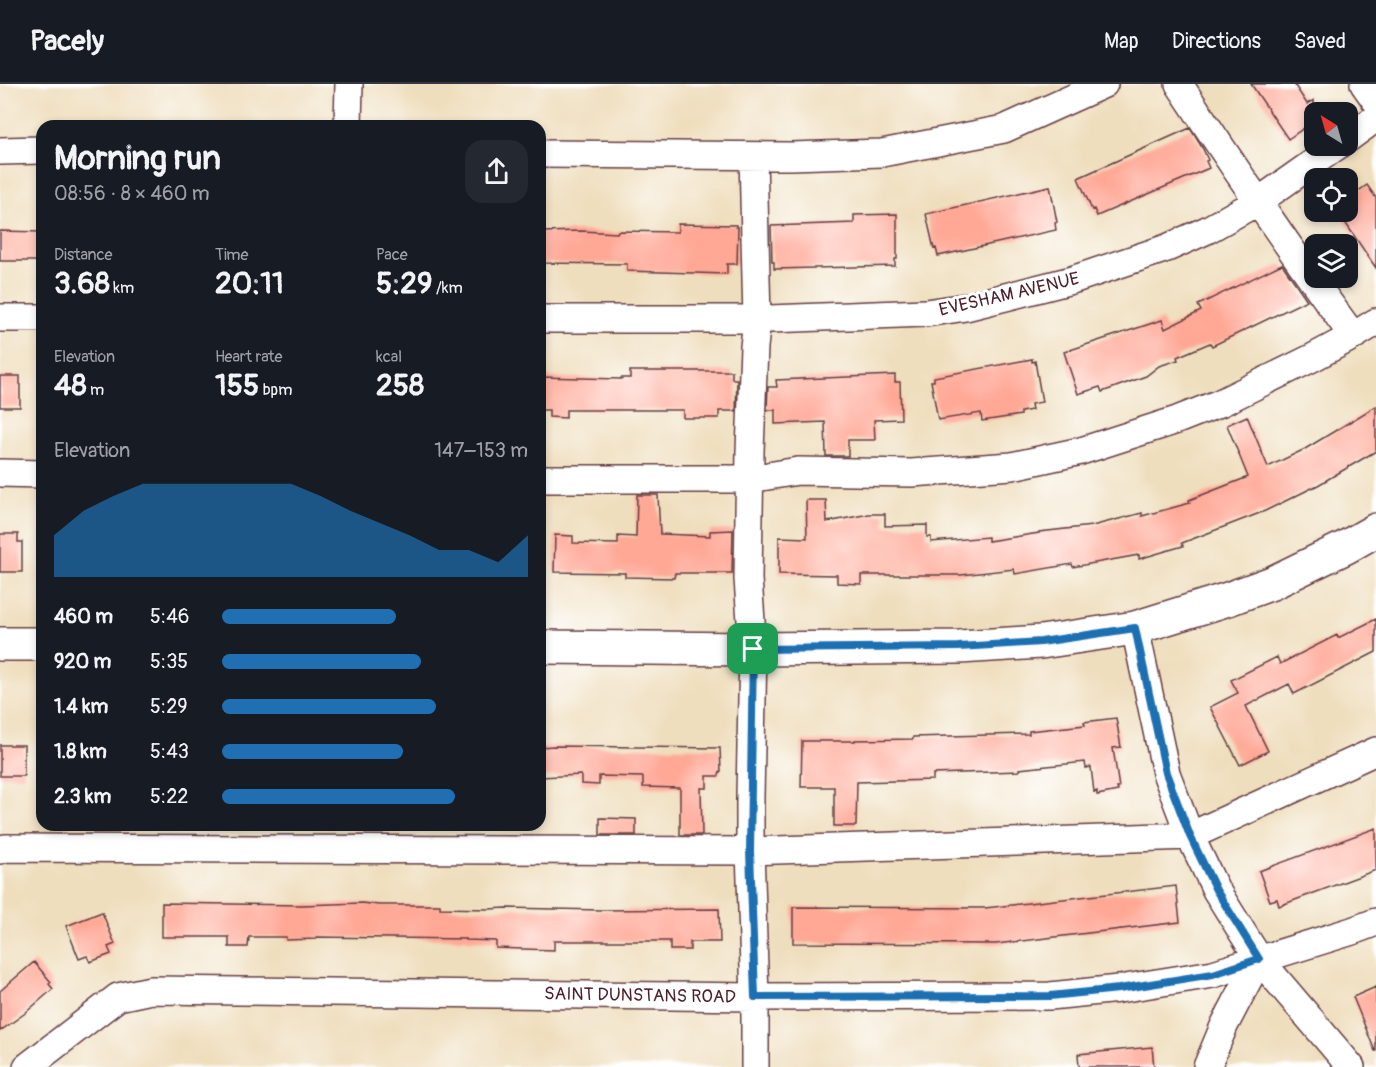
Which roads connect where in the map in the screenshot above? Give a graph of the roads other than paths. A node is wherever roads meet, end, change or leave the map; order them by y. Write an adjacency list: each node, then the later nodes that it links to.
1 (349, 84): 7 (street)
2 (1104, 84): 12 (street)
3 (1179, 84): 14 (street)
4 (1364, 84): 5 (street)
5 (1376, 101)
6 (1376, 118): 8 (street)
7 (348, 120)
8 (1358, 131)
9 (0, 150): 10 (street)
10 (36, 150)
11 (546, 154): 12 (street)
12 (753, 156): 18 (street)
13 (1323, 156): 14 (street, EVESHAM AVENUE)
14 (1259, 201): 18 (street, EVESHAM AVENUE); 20 (street)
15 (0, 318): 16 (street)
16 (36, 318)
17 (546, 319): 18 (street, EVESHAM AVENUE)
18 (757, 319): 24 (street)
19 (1376, 322): 20 (street)
20 (1353, 336): 24 (street)
21 (0, 473): 22 (street)
22 (36, 474)
23 (546, 479): 24 (street)
24 (750, 480): 30 (street)
25 (1376, 530): 26 (main road)
26 (1135, 628): 30 (main road); 32 (street)
27 (0, 644): 28 (main road)
28 (36, 644)
29 (546, 647): 30 (main road)
30 (753, 649): 34 (street)
31 (1376, 751): 32 (street)
32 (1190, 836): 34 (street); 36 (street)
33 (0, 850): 34 (street)
34 (750, 851): 37 (street)
35 (1376, 922): 36 (street, SAINT DUNSTANS ROAD)
36 (1259, 959): 37 (street, SAINT DUNSTANS ROAD); 40 (street); 41 (street)
37 (755, 997): 38 (street, SAINT DUNSTANS ROAD); 39 (street)
38 (27, 1067)
39 (754, 1067)
40 (1207, 1067)
41 (1351, 1067)

